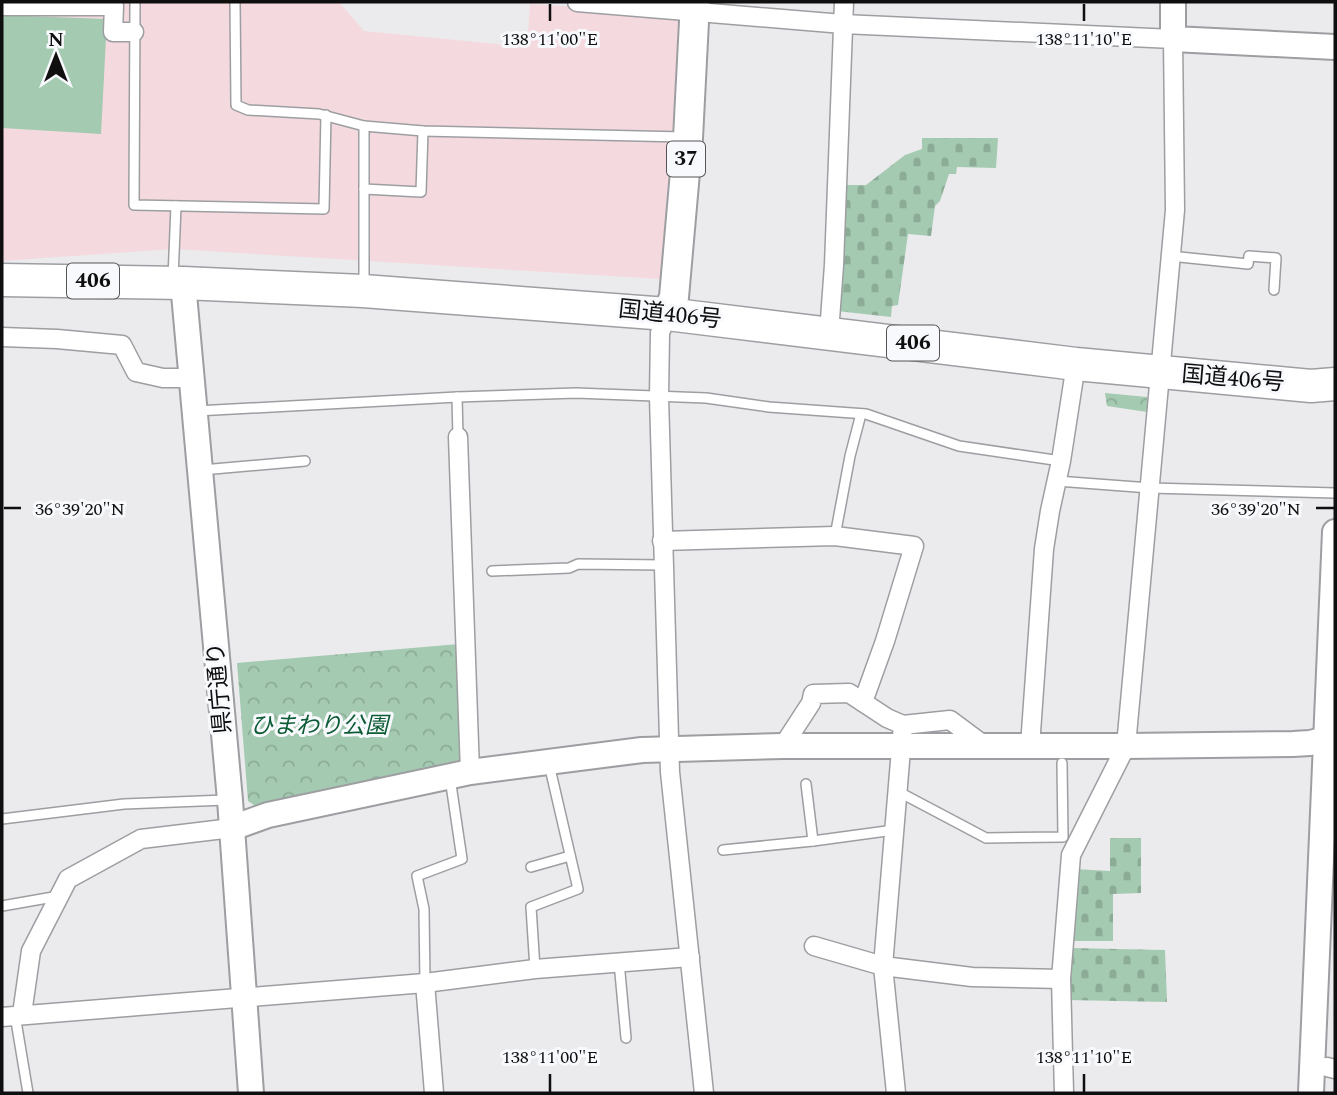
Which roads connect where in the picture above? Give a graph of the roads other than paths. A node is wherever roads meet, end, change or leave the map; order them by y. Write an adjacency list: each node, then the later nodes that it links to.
1 (135, 2): 9 (lane)
2 (235, 2): 12 (lane)
3 (578, 2): 7 (street)
4 (844, 2): 8 (street)
5 (1172, 2): 10 (street)
6 (2, 6): 9 (street)
7 (695, 7): 8 (street); 15 (main road, 37)
8 (843, 24): 10 (street); 24 (street)
9 (134, 32): 17 (lane)
10 (1173, 39): 11 (street); 18 (street)
11 (1335, 47)
12 (326, 115): 13 (lane); 17 (lane)
13 (364, 125): 14 (lane); 16 (lane)
14 (422, 131): 15 (lane); 16 (lane)
15 (688, 138): 23 (main road, 37)
16 (364, 189): 22 (lane)
17 (176, 206): 20 (lane)
18 (1170, 256): 21 (lane); 27 (street)
19 (2, 280): 20 (highway, 国道406号 / 406)
20 (178, 283): 22 (highway, 国道406号 / 406); 28 (street, 県庁通り)
21 (1274, 290)
22 (363, 292): 23 (highway, 国道406号 / 406)
23 (667, 314): 24 (highway, 国道406号 / 406); 31 (street)
24 (829, 333): 26 (highway, 国道406号 / 406)
25 (2, 337): 28 (street)
26 (1076, 364): 27 (highway, 国道406号 / 406); 36 (street)
27 (1159, 372): 29 (highway, 国道406号 / 406); 39 (street)
28 (193, 378): 32 (street, 県庁通り)
29 (1335, 384)
30 (457, 397): 31 (lane); 32 (lane); 34 (lane)
31 (659, 397): 33 (lane); 43 (street)
32 (197, 411): 37 (street, 県庁通り)
33 (861, 414): 36 (lane); 42 (lane)
34 (458, 437): 56 (street)
35 (305, 461): 37 (lane)
36 (1061, 461): 38 (street)
37 (201, 470): 59 (street, 県庁通り)
38 (1057, 481): 39 (lane); 51 (street)
39 (1150, 488): 40 (lane); 52 (street)
40 (1335, 493)
41 (1335, 532): 46 (street)
42 (835, 536): 43 (street); 47 (street)
43 (662, 541): 44 (street)
44 (664, 565): 45 (lane); 53 (street)
45 (492, 571)
46 (1334, 581): 49 (street)
47 (863, 702): 48 (street); 50 (street)
48 (902, 735): 50 (street); 51 (street); 58 (street)
49 (1330, 738): 52 (street); 66 (street)
50 (783, 746): 53 (street)
51 (1030, 746): 52 (street)
52 (1126, 746): 64 (street)
53 (669, 749): 55 (street); 72 (street)
54 (1062, 763): 64 (lane)
55 (549, 764): 56 (street); 67 (lane)
56 (460, 774): 61 (street); 77 (lane)
57 (806, 784): 63 (lane)
58 (899, 792): 62 (street); 64 (lane)
59 (230, 800): 60 (lane); 61 (street, 県庁通り)
60 (2, 819)
61 (232, 828): 69 (street); 78 (street, 県庁通り)
62 (895, 830): 63 (lane); 74 (street)
63 (813, 841): 65 (lane)
64 (1070, 841): 76 (street)
65 (723, 850)
66 (1329, 854): 87 (street)
67 (570, 856): 68 (lane); 75 (lane)
68 (531, 867)
69 (61, 895): 70 (lane); 79 (street)
70 (2, 906)
71 (814, 946): 74 (street)
72 (690, 957): 73 (street); 84 (street)
73 (619, 962): 75 (street); 80 (lane)
74 (883, 967): 76 (street); 85 (street)
75 (536, 969): 77 (street)
76 (1061, 979): 86 (street)
77 (425, 983): 78 (street); 83 (street)
78 (245, 997): 79 (street); 82 (street, 県庁通り)
79 (13, 1016): 81 (lane)
80 (626, 1038)
81 (28, 1093)
82 (251, 1093)
83 (434, 1093)
84 (704, 1093)
85 (896, 1093)
86 (1064, 1093)
87 (1311, 1093)

